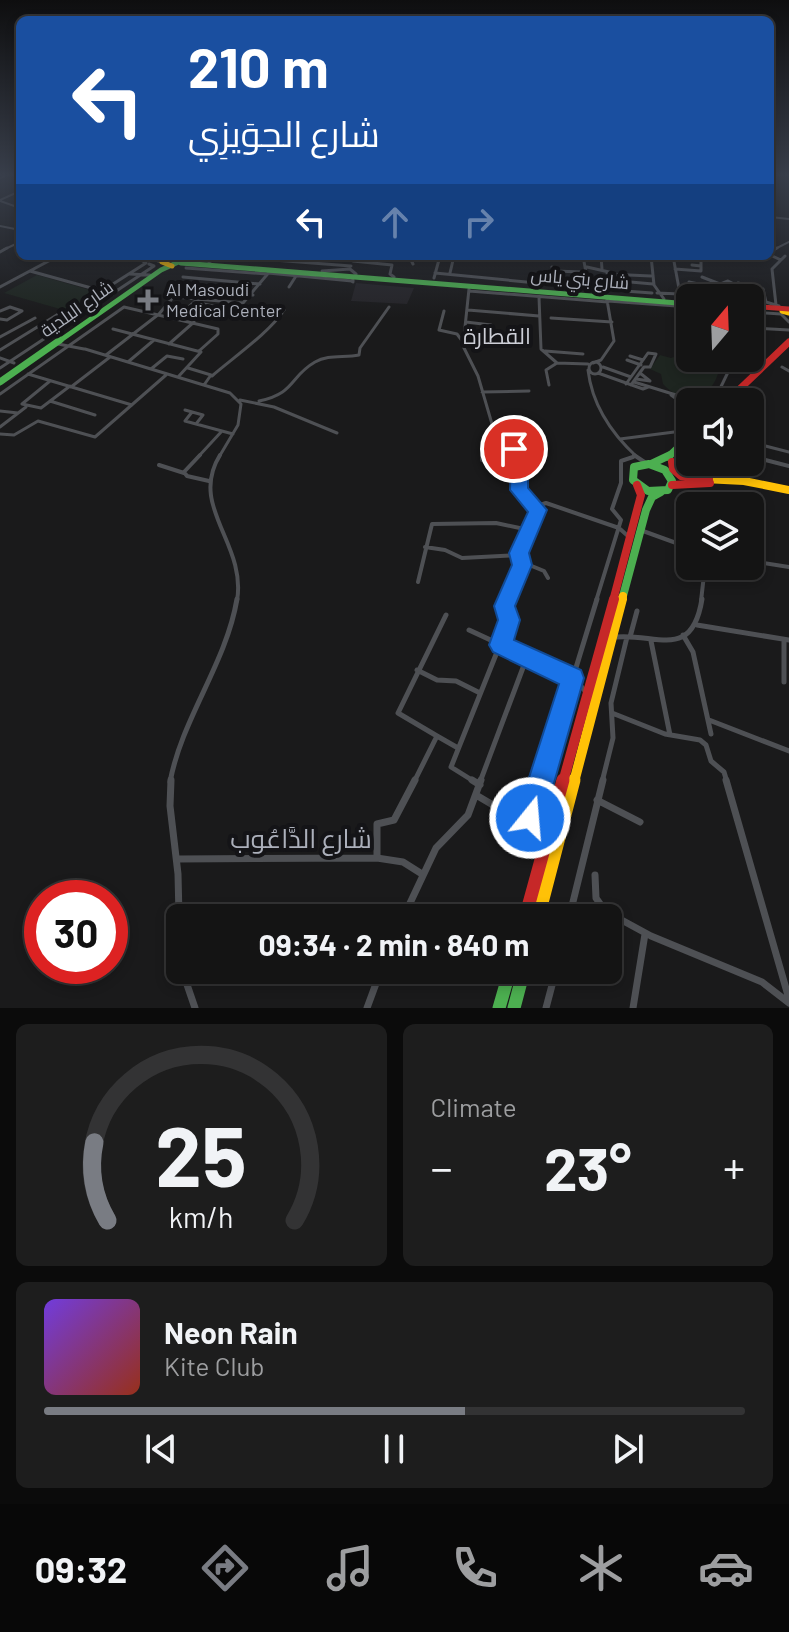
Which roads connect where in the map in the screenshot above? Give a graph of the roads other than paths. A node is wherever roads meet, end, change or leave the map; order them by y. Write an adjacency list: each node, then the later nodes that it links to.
1 (774, 256): 18 (street)
2 (785, 256): 18 (street)
3 (51, 260): 32 (street)
4 (141, 260): 21 (street); 22 (street)
5 (155, 260): 20 (street)
6 (181, 260): 20 (main road); 26 (main road, شارع بني ياس); 105 (main road, شارع البلدية)
7 (224, 260): 26 (street)
8 (228, 260): 31 (main road, شارع بني ياس)
9 (327, 260): 31 (street)
10 (412, 260): 23 (street)
11 (441, 260): 45 (street)
12 (452, 260): 45 (street)
13 (584, 260): 28 (street)
14 (601, 260): 29 (street)
15 (651, 260): 39 (street)
16 (674, 260): 30 (street)
17 (700, 260): 25 (street)
18 (781, 260): 78 (street)
19 (353, 261): 37 (street); 42 (street)
20 (162, 263): 40 (main road, شارع البلدية)
21 (144, 264): 22 (street); 36 (street)
22 (149, 264): 40 (street)
23 (413, 264)
24 (692, 265): 25 (street)
25 (701, 266): 30 (street)
26 (268, 267): 31 (main road, شارع بني ياس); 38 (street); 47 (street)
27 (552, 267): 33 (street)
28 (586, 267): 29 (street); 34 (street)
29 (602, 269): 35 (street)
30 (675, 269): 65 (street)
31 (325, 270): 37 (main road, شارع بني ياس)
32 (30, 271): 53 (street); 59 (street)
33 (557, 271): 34 (street); 52 (street)
34 (584, 272): 61 (street)
35 (611, 272): 39 (street); 46 (street)
36 (130, 274): 40 (street); 59 (street)
37 (351, 275): 38 (street); 42 (main road, شارع بني ياس); 45 (main road, شارع بني ياس)
38 (296, 276): 54 (street)
39 (651, 276): 48 (street)
40 (144, 277): 63 (street); 122 (main road, شارع البلدية)
41 (183, 277): 47 (street)
42 (394, 277): 45 (main road, شارع بني ياس)
43 (702, 277): 49 (street)
44 (746, 277): 51 (street)
45 (443, 278): 52 (street); 55 (main road, شارع بني ياس); 58 (street); 61 (main road, شارع بني ياس)
46 (608, 280): 48 (street); 65 (street)
47 (260, 284): 64 (street)
48 (654, 284): 65 (street)
49 (705, 284)
50 (722, 284): 51 (street)
51 (738, 284)
52 (560, 286): 61 (street)
53 (0, 287)
54 (289, 287)
55 (489, 287): 58 (street); 61 (main road, شارع بني ياس)
56 (181, 288): 67 (street)
57 (764, 289): 78 (street)
58 (469, 290): 66 (street); 81 (street)
59 (102, 291): 63 (street)
60 (212, 291): 62 (street)
61 (590, 292): 65 (main road, شارع بني ياس); 68 (main road, شارع بني ياس); 70 (street)
62 (235, 293): 64 (street); 73 (street)
63 (114, 294): 86 (street)
64 (253, 295): 73 (street)
65 (657, 295): 69 (main road, شارع بني ياس)
66 (539, 296): 70 (street); 87 (street)
67 (174, 297): 71 (street); 85 (street)
68 (619, 298): 70 (street); 74 (main road, شارع بني ياس)
69 (676, 300)
70 (608, 301): 75 (street); 94 (street)
71 (198, 302): 72 (street); 76 (street); 89 (street)
72 (217, 302): 73 (street); 76 (street)
73 (228, 303)
74 (676, 303)
75 (676, 304)
76 (213, 306): 79 (street)
77 (389, 307): 154 (street)
78 (783, 309)
79 (231, 310)
80 (284, 310): 137 (street)
81 (468, 310): 87 (street); 93 (street)
82 (0, 311): 91 (street)
83 (444, 311): 106 (street)
84 (764, 311): 95 (street)
85 (159, 314): 89 (street); 102 (street); 105 (street)
86 (77, 315): 101 (street); 122 (street)
87 (539, 316): 111 (street)
88 (35, 318): 99 (street)
89 (175, 318): 92 (street)
90 (551, 318): 94 (street)
91 (0, 319)
92 (194, 322): 108 (street); 112 (street)
93 (466, 322): 96 (street); 106 (street)
94 (612, 322): 118 (street)
95 (789, 322)
96 (491, 325)
97 (113, 329): 102 (street)
98 (764, 329): 100 (street)
99 (16, 330): 101 (street); 103 (street)
100 (789, 330)
101 (27, 333): 110 (street)
102 (133, 334): 104 (street); 114 (street)
103 (0, 335)
104 (154, 340): 108 (street); 119 (street)
105 (67, 342): 114 (street); 135 (street); 139 (main road, شارع البلدية)
106 (463, 342): 149 (street)
107 (789, 342): 124 (main road)
108 (169, 344): 112 (street)
109 (789, 349): 147 (main road)
110 (0, 350)
111 (542, 350): 113 (street); 121 (street)
112 (199, 351): 129 (street)
113 (583, 354)
114 (108, 356): 119 (street); 145 (street)
115 (0, 358): 122 (street)
116 (628, 358): 120 (street)
117 (183, 359): 130 (street)
118 (601, 360): 123 (street); 125 (street)
119 (128, 362): 130 (street)
120 (642, 362): 126 (street); 126 (street); 142 (street)
121 (557, 363): 125 (street); 144 (street)
122 (13, 364): 128 (street); 139 (main road, شارع البلدية)
123 (602, 366): 125 (street); 133 (street); 142 (street)
124 (764, 366)
125 (589, 367): 133 (street); 140 (street)
126 (647, 367): 134 (street)
127 (782, 367): 131 (street)
128 (0, 368)
129 (188, 368): 137 (street); 138 (street)
130 (151, 369): 136 (street)
131 (789, 371)
132 (758, 372): 146 (main road)
133 (597, 373): 140 (street); 142 (street)
134 (640, 373): 142 (street); 142 (street)
135 (28, 374): 141 (street); 150 (street)
136 (167, 374): 138 (street); 155 (street)
137 (212, 376): 143 (street)
138 (178, 377): 143 (street)
139 (0, 380)
140 (588, 380): 169 (street)
141 (51, 381): 145 (street); 156 (street)
142 (632, 381): 151 (street)
143 (204, 385): 152 (street)
144 (549, 385)
145 (70, 386): 153 (street); 155 (street)
146 (741, 388)
147 (749, 388)
148 (529, 391): 149 (street)
149 (482, 392): 171 (street)
150 (0, 394)
151 (676, 397)
152 (240, 400): 154 (street); 168 (street)
153 (50, 401): 156 (street); 161 (street)
154 (259, 401): 166 (street)
155 (132, 405): 167 (street)
156 (26, 407): 160 (street)
157 (185, 410): 159 (street)
158 (0, 411): 160 (street)
159 (192, 412): 162 (street); 162 (street)
160 (18, 413): 163 (street)
161 (95, 415)
162 (196, 424): 164 (street)
163 (0, 427)
164 (222, 431): 168 (street); 182 (street)
165 (676, 432): 169 (street)
166 (337, 433)
167 (0, 434)
168 (233, 434): 185 (street)
169 (620, 439): 175 (street)
170 (764, 446): 173 (street)
171 (501, 447): 176 (street); 190 (street)
172 (676, 449): 179 (main road)
173 (789, 452)
174 (676, 458): 178 (main road)
175 (632, 459): 179 (main road); 186 (main road); 191 (street)
176 (482, 460)
177 (764, 460): 181 (street)
178 (672, 462): 183 (main road); 184 (main road)
179 (650, 464): 183 (main road)
180 (159, 465): 182 (street)
181 (789, 466)
182 (184, 473): 185 (street)
183 (668, 474): 184 (main road); 187 (main road)
184 (709, 479): 189 (main road)
185 (209, 481): 234 (street)
186 (637, 485): 188 (main road); 192 (main road)
187 (672, 485): 188 (main road); 189 (main road)
188 (661, 492): 192 (main road)
189 (789, 492)
190 (538, 510): 191 (street); 193 (street)
191 (619, 528): 192 (street); 194 (street); 218 (street)
192 (637, 528): 194 (main road); 195 (street); 206 (main road)
193 (529, 530): 196 (street); 197 (street)
194 (630, 539): 217 (main road)
195 (676, 543)
196 (425, 547): 197 (street); 203 (street)
197 (519, 555): 198 (street)
198 (522, 562): 201 (street); 214 (street)
199 (764, 563): 200 (street)
200 (789, 567)
201 (548, 578)
202 (703, 580): 207 (street)
203 (418, 582)
204 (637, 611): 210 (street)
205 (446, 615): 216 (street)
206 (615, 625): 210 (street); 211 (main road)
207 (696, 625): 209 (street); 212 (street)
208 (469, 630): 214 (street)
209 (683, 635): 213 (street); 223 (street)
210 (628, 637): 211 (street); 213 (street); 222 (street)
211 (611, 640): 240 (main road)
212 (786, 640): 219 (street)
213 (651, 641): 225 (street)
214 (501, 645): 215 (street); 220 (street)
215 (527, 657): 218 (street); 229 (street)
216 (417, 670): 220 (street); 226 (street)
217 (592, 676): 218 (street); 221 (main road)
218 (574, 679): 221 (street); 230 (street)
219 (784, 682)
220 (480, 693): 227 (street)
221 (586, 696): 239 (main road)
222 (612, 713): 225 (street); 231 (street)
223 (708, 719): 224 (street); 228 (street)
224 (711, 734)
225 (670, 735): 248 (street)
226 (437, 736): 227 (street); 233 (street)
227 (458, 748): 229 (street)
228 (789, 751)
229 (480, 785): 230 (street)
230 (476, 795): 235 (street)
231 (597, 800): 232 (street); 241 (street)
232 (640, 822)
233 (377, 858): 234 (street, شارع الدَّاعُوب); 235 (street, شارع الدَّاعُوب)
234 (177, 859): 237 (street)
235 (422, 874): 238 (street)
236 (595, 875): 242 (street)
237 (178, 904)
238 (409, 904)
239 (529, 904)
240 (542, 904)
241 (572, 904)
242 (645, 934): 248 (street); 254 (street)
243 (187, 984): 249 (street)
244 (376, 984): 250 (street)
245 (506, 984): 251 (main road)
246 (520, 984): 252 (main road)
247 (552, 984): 253 (street)
248 (789, 1001)
249 (195, 1008)
250 (367, 1008)
251 (499, 1008)
252 (514, 1008)
253 (546, 1008)
254 (633, 1008)

